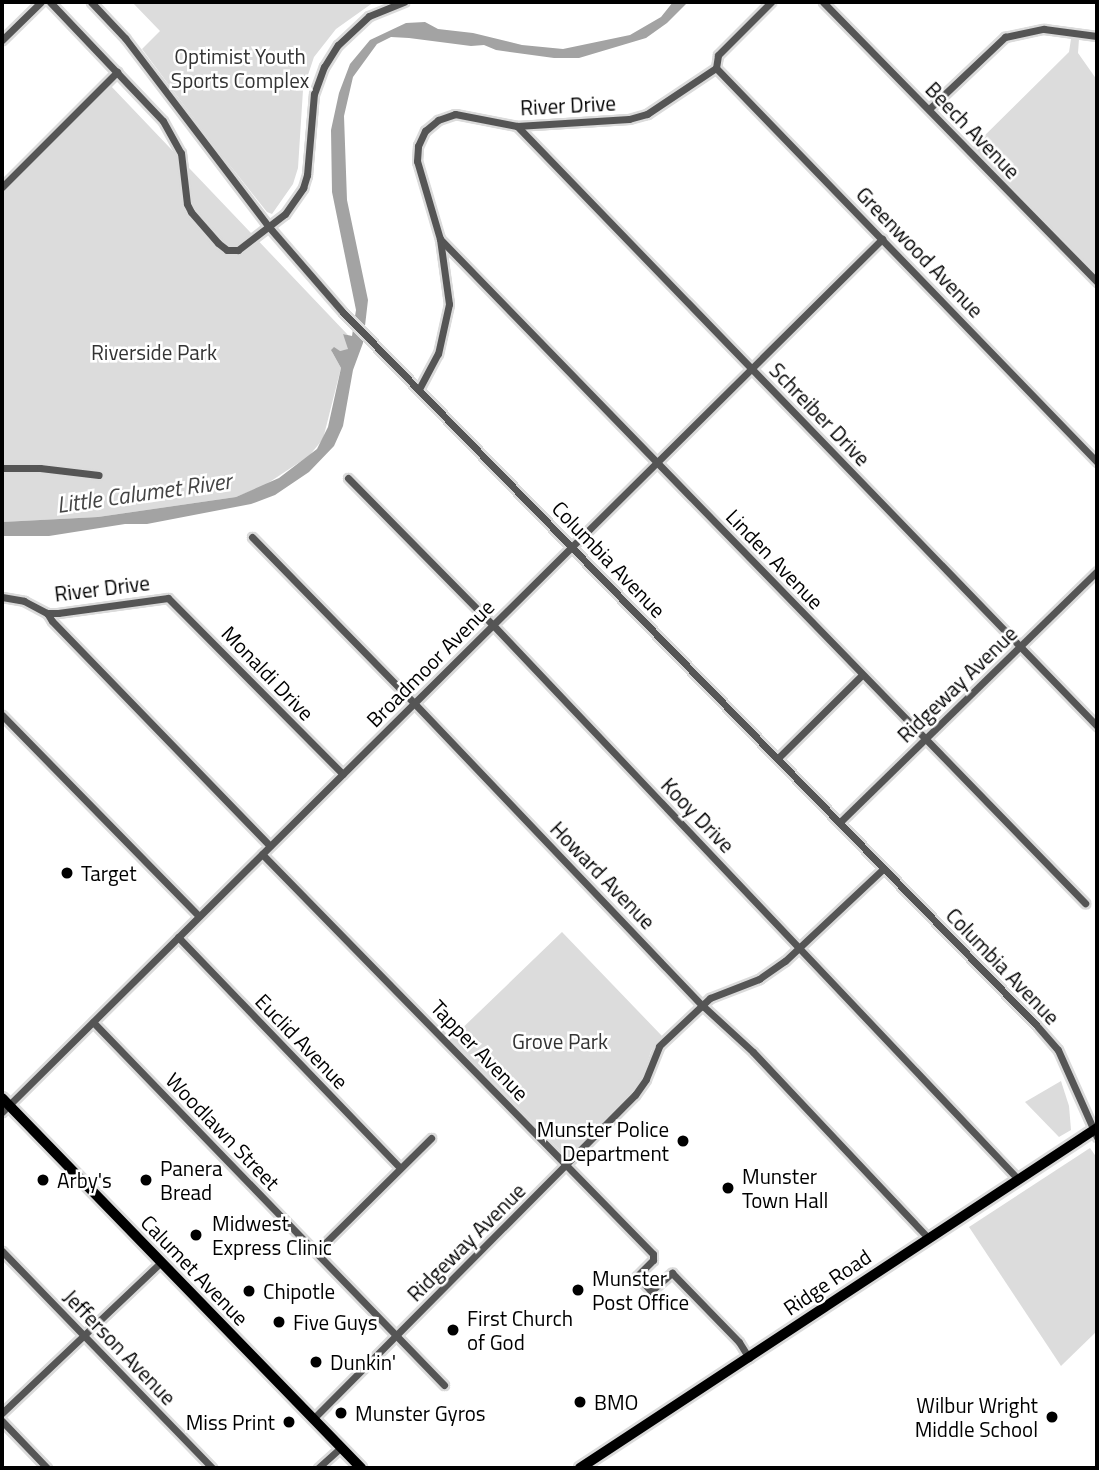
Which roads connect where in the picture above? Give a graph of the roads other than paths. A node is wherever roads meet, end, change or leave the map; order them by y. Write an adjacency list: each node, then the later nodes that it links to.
1 (41, 2): 8 (street)
2 (50, 2): 10 (street)
3 (92, 2): 14 (street, Columbia Avenue)
4 (404, 2): 14 (street)
5 (771, 2): 9 (street, River Drive)
6 (823, 2): 11 (street, Beech Avenue)
7 (1097, 36): 11 (street)
8 (2, 40)
9 (716, 68): 12 (street, River Drive); 16 (street, Greenwood Avenue)
10 (117, 72): 13 (street); 14 (street)
11 (929, 109): 17 (street, Beech Avenue)
12 (517, 126): 15 (street, River Drive); 18 (street, Schreiber Drive)
13 (2, 187)
14 (270, 228): 19 (street, Columbia Avenue)
15 (440, 239): 19 (street, River Drive); 20 (street, Linden Avenue)
16 (882, 239): 18 (street, Broadmoor Avenue); 21 (street, Greenwood Avenue)
17 (1097, 282)
18 (752, 368): 20 (street, Broadmoor Avenue); 32 (street, Schreiber Drive)
19 (419, 388): 26 (street, Columbia Avenue)
20 (657, 462): 26 (street, Broadmoor Avenue); 33 (street, Linden Avenue)
21 (1097, 462)
22 (2, 468): 23 (street)
23 (99, 475)
24 (348, 478): 31 (street, Kooy Drive)
25 (252, 537): 34 (street, Howard Avenue)
26 (572, 546): 31 (street, Broadmoor Avenue); 38 (street, Columbia Avenue)
27 (1097, 571): 32 (street, Ridgeway Avenue)
28 (2, 597): 30 (street, River Drive)
29 (168, 598): 30 (street, River Drive); 39 (street, Monaldi Drive)
30 (47, 612): 41 (street)
31 (493, 625): 34 (street, Broadmoor Avenue); 47 (street, Kooy Drive)
32 (1020, 647): 36 (street, Schreiber Drive); 37 (street, Ridgeway Avenue)
33 (862, 675): 37 (street, Linden Avenue); 38 (street)
34 (414, 703): 39 (street, Broadmoor Avenue); 48 (street, Howard Avenue)
35 (2, 715): 45 (street)
36 (1097, 726)
37 (925, 740): 40 (street, Ridgeway Avenue); 44 (street, Linden Avenue)
38 (778, 758): 40 (street, Columbia Avenue)
39 (343, 774): 41 (street, Broadmoor Avenue)
40 (841, 822): 43 (street, Columbia Avenue)
41 (270, 846): 42 (street, Broadmoor Avenue)
42 (262, 854): 45 (street, Broadmoor Avenue); 53 (street, Tapper Avenue)
43 (883, 869): 47 (street, Ridgeway Avenue); 51 (street, Columbia Avenue)
44 (1085, 903)
45 (199, 916): 46 (street, Broadmoor Avenue)
46 (178, 937): 49 (street, Broadmoor Avenue); 54 (street, Euclid Avenue)
47 (799, 947): 48 (street, Ridgeway Avenue); 55 (street, Kooy Drive)
48 (703, 1006): 53 (street, Ridgeway Avenue); 56 (street, Howard Avenue)
49 (93, 1022): 50 (street, Broadmoor Avenue); 58 (street, Woodlawn Street)
50 (4, 1105): 59 (main road, Calumet Avenue)
51 (1096, 1132): 55 (main road, Ridge Road)
52 (431, 1138): 54 (street)
53 (566, 1164): 61 (street, Ridgeway Avenue); 62 (street, Tapper Avenue)
54 (400, 1168): 58 (street)
55 (1018, 1180): 56 (main road, Ridge Road)
56 (928, 1238): 62 (main road, Ridge Road)
57 (2, 1251): 60 (street, Jefferson Avenue)
58 (316, 1252): 61 (street, Woodlawn Street)
59 (161, 1262): 60 (street); 65 (main road, Calumet Avenue)
60 (84, 1336): 64 (street); 69 (street, Jefferson Avenue)
61 (397, 1337): 63 (street, Woodlawn Street); 65 (street, Ridgeway Avenue)
62 (749, 1358): 72 (main road, Ridge Road)
63 (444, 1385)
64 (2, 1413)
65 (313, 1419): 67 (main road, Calumet Avenue)
66 (2, 1421): 68 (street)
67 (341, 1447): 70 (street); 71 (main road, Calumet Avenue)
68 (47, 1468)
69 (212, 1468)
70 (318, 1468)
71 (361, 1468)
72 (580, 1468)

